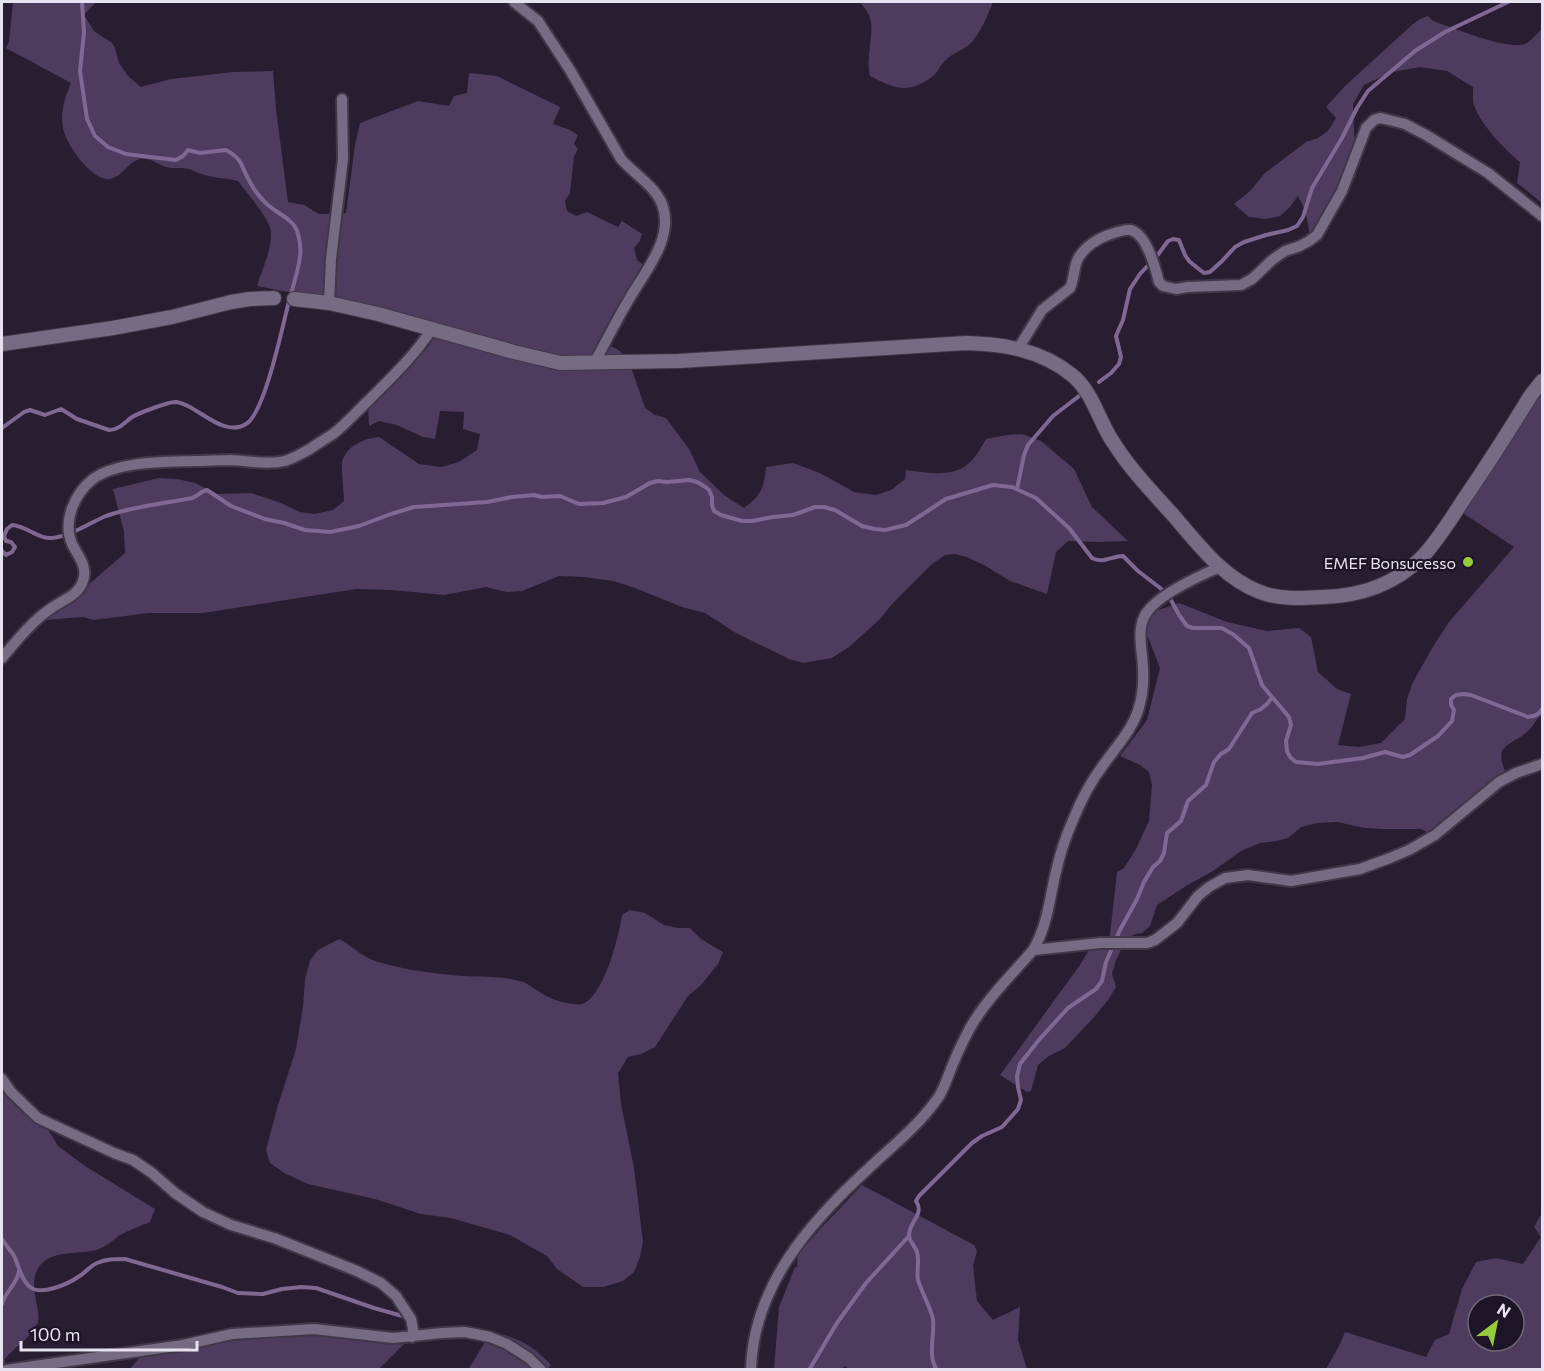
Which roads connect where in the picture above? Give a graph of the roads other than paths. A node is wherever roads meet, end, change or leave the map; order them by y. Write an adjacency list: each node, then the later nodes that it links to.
1 (514, 2): 10 (street)
2 (342, 99): 6 (street)
3 (1542, 216): 9 (street)
4 (274, 298): 5 (street); 8 (street)
5 (294, 299): 6 (street)
6 (329, 303): 7 (street)
7 (432, 329): 10 (street); 13 (street)
8 (2, 344)
9 (1018, 349): 10 (street); 12 (street)
10 (594, 363)
11 (1542, 381): 12 (street)
12 (1220, 567): 15 (street)
13 (2, 658)
14 (1542, 764): 15 (street)
15 (1033, 950): 20 (street)
16 (2, 1079): 17 (street)
17 (412, 1337): 18 (street); 19 (street)
18 (6, 1370)
19 (541, 1370)
20 (751, 1370)

